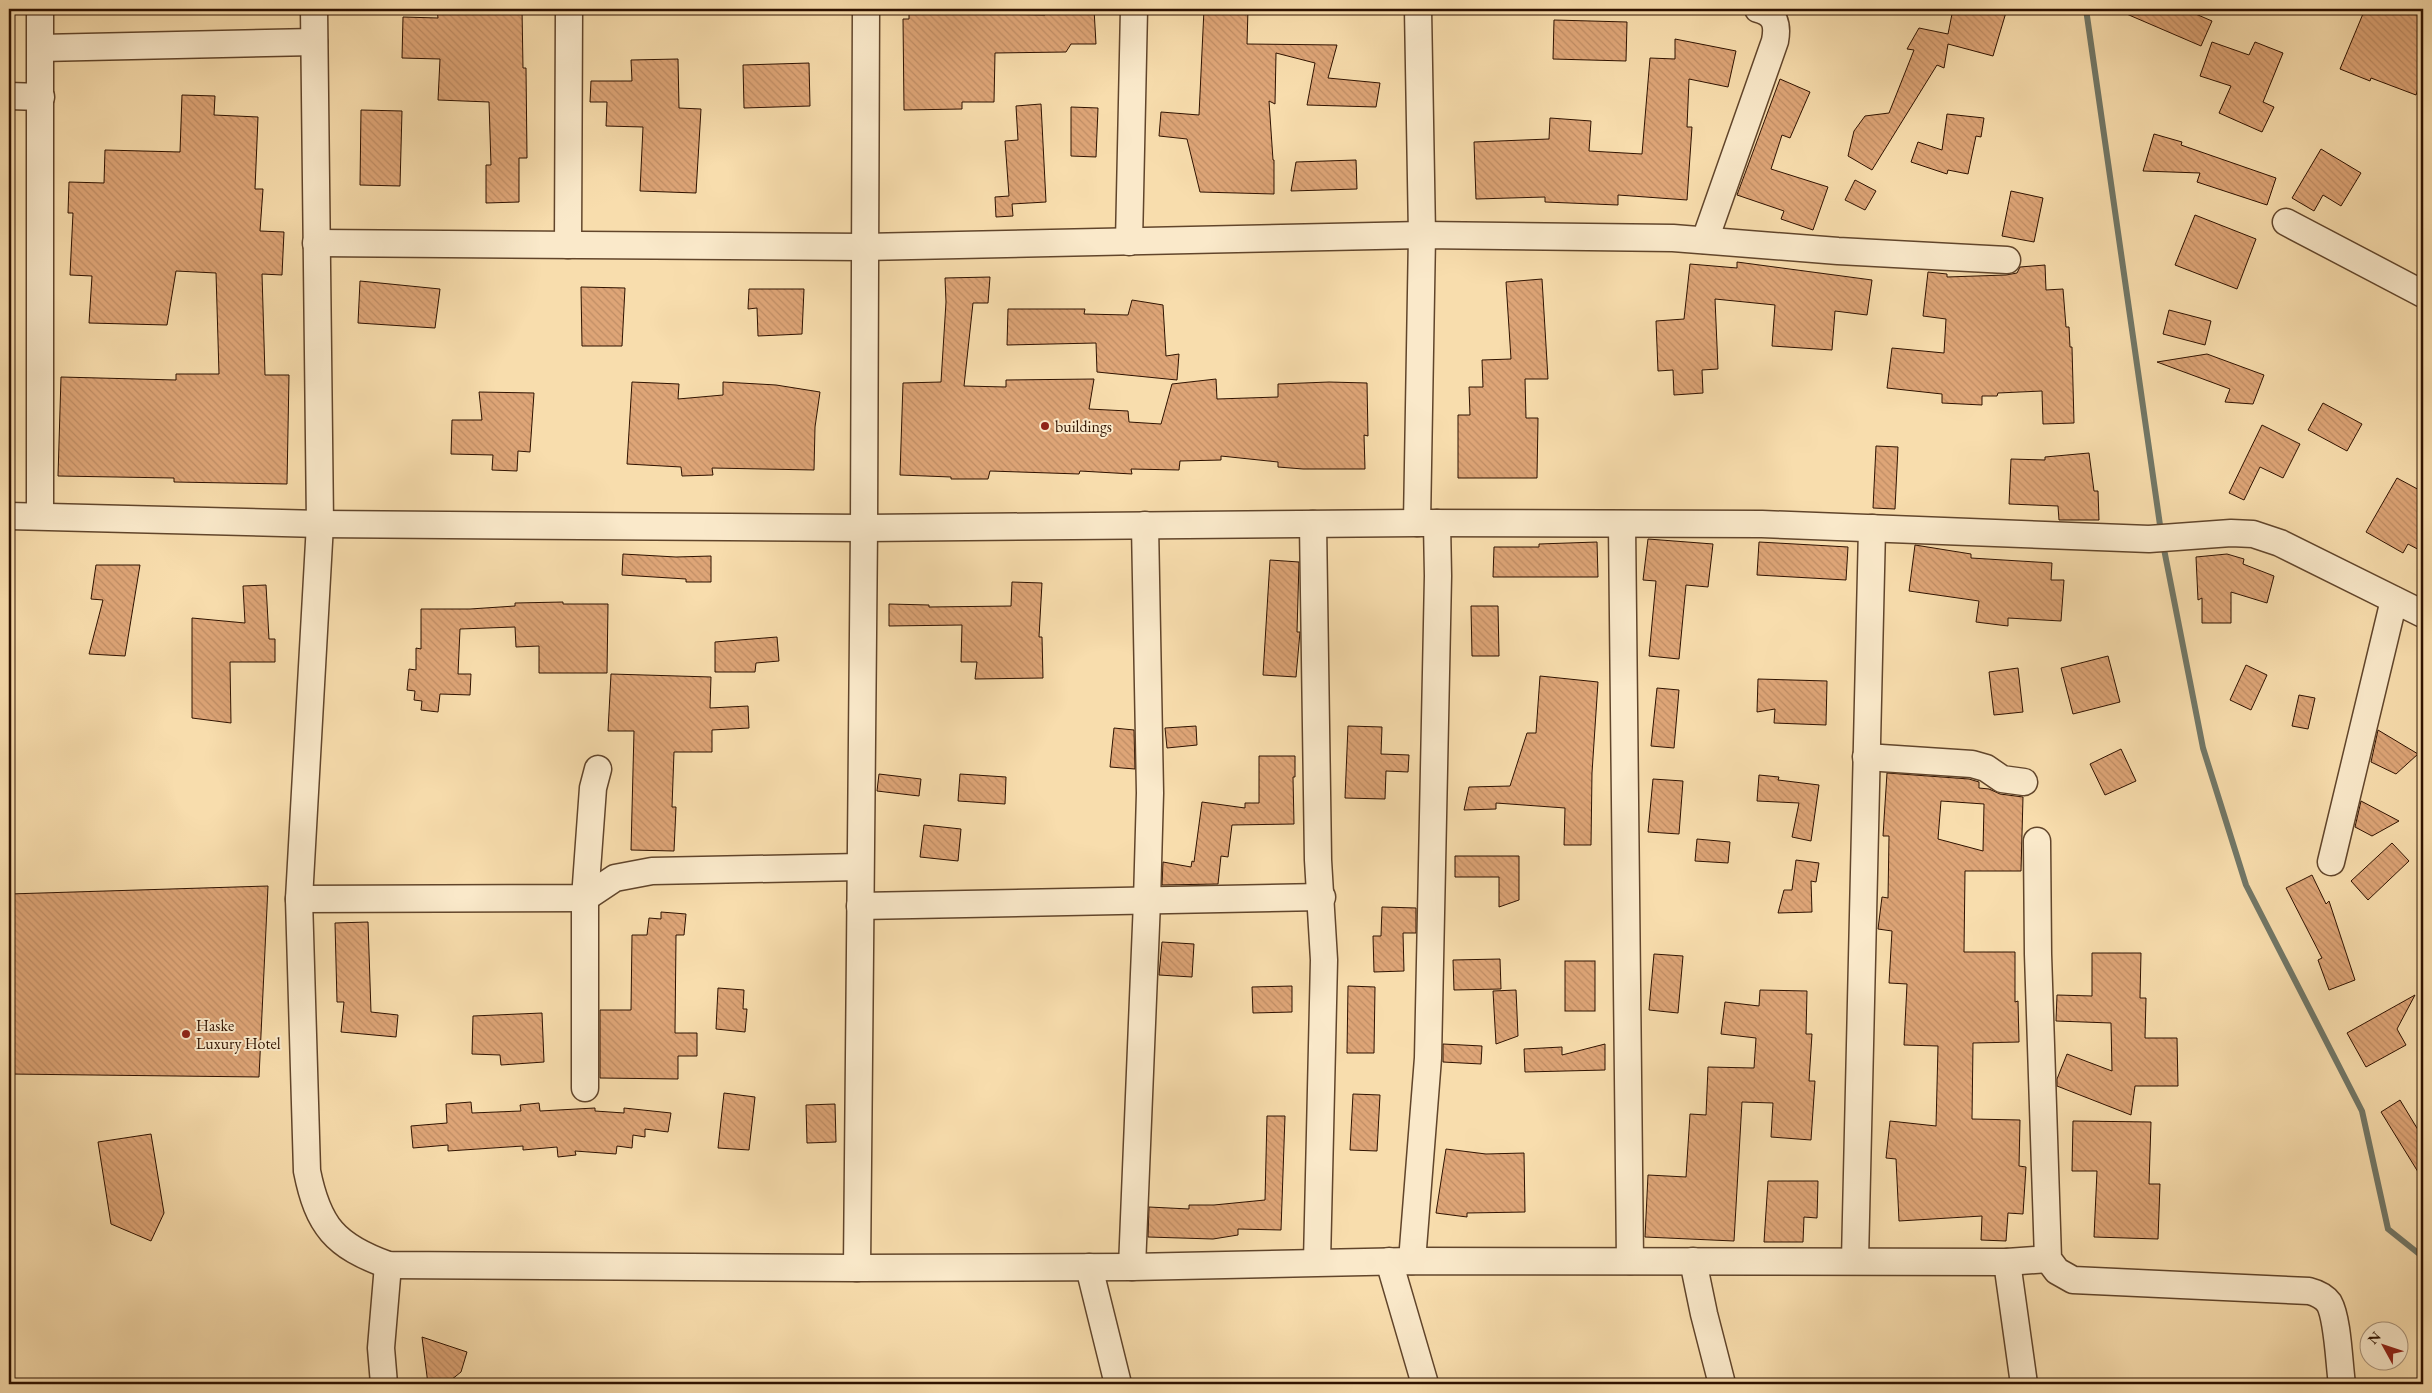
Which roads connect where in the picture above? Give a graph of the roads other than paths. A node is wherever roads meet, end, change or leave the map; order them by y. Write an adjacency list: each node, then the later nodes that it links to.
1 (40, 9): 9 (street)
2 (314, 9): 8 (street)
3 (569, 9): 17 (street)
4 (866, 9): 18 (street)
5 (1134, 9): 15 (street)
6 (1418, 9): 13 (street)
7 (1758, 9): 14 (street)
8 (314, 42): 9 (street); 16 (street)
9 (40, 48): 11 (street)
10 (9, 96): 11 (street)
11 (41, 97): 21 (street)
12 (2286, 222): 20 (street)
13 (1422, 235): 14 (street); 15 (street); 23 (street)
14 (1705, 240): 19 (street)
15 (1130, 242): 18 (street)
16 (316, 243): 17 (street); 24 (street)
17 (568, 245): 18 (street)
18 (864, 247): 28 (street)
19 (2007, 260)
20 (2423, 294)
21 (40, 515): 22 (street); 24 (street)
22 (9, 516)
23 (1427, 523): 25 (street); 26 (street); 47 (street)
24 (320, 524): 28 (street); 40 (street)
25 (1313, 524): 27 (street); 38 (street)
26 (1622, 524): 29 (street); 45 (street)
27 (1145, 525): 28 (street); 41 (street)
28 (864, 528): 37 (street)
29 (1872, 528): 30 (street); 32 (street)
30 (2394, 600): 31 (street); 36 (street)
31 (2423, 614)
32 (1866, 757): 34 (street); 46 (street)
33 (598, 769): 39 (street)
34 (2024, 782)
35 (2037, 841): 44 (street)
36 (2331, 862)
37 (860, 867): 39 (street); 42 (street)
38 (1322, 897): 41 (street); 49 (street)
39 (586, 898): 40 (street); 43 (street)
40 (298, 899): 51 (street)
41 (1148, 901): 42 (street); 53 (street)
42 (860, 906): 54 (street)
43 (585, 1088)
44 (2048, 1259): 50 (street); 60 (street)
45 (1630, 1260): 47 (street); 48 (street)
46 (1855, 1260): 48 (street); 50 (street)
47 (1400, 1261): 49 (street); 57 (street)
48 (1694, 1261): 58 (street)
49 (1317, 1262): 53 (street)
50 (2007, 1262): 59 (street)
51 (388, 1265): 54 (street); 55 (street)
52 (1089, 1267): 53 (street); 54 (street); 56 (street)
53 (1132, 1267)
54 (857, 1268)
55 (384, 1384)
56 (1118, 1384)
57 (1425, 1384)
58 (1722, 1384)
59 (2024, 1384)
60 (2342, 1384)

